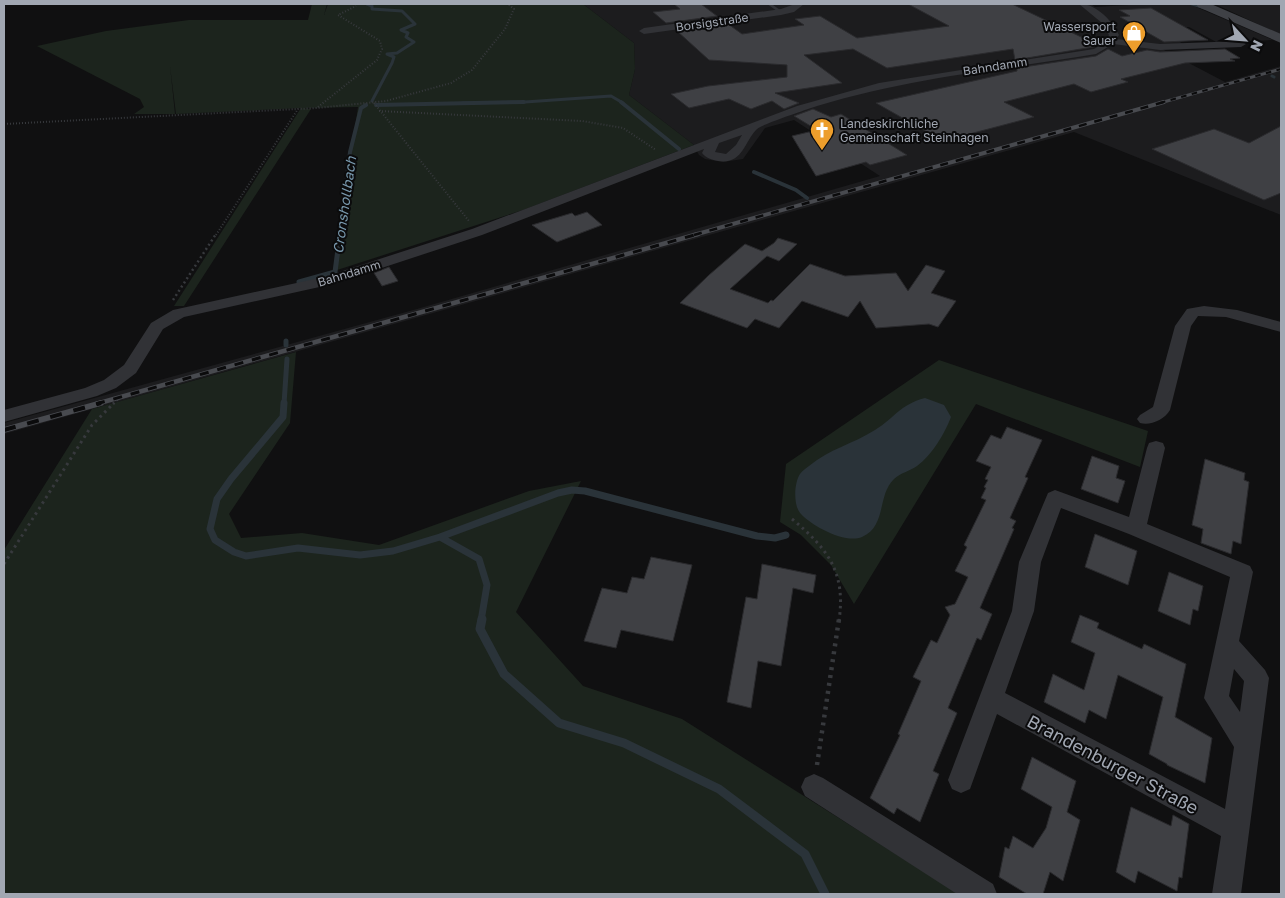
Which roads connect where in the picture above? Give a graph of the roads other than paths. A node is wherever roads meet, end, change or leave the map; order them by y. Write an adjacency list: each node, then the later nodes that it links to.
1 (772, 4): 5 (lane)
2 (800, 4): 5 (street, Borsigstraße)
3 (1082, 4): 8 (street)
4 (1202, 4): 7 (main road)
5 (781, 12): 6 (street, Borsigstraße)
6 (644, 31)
7 (1281, 39)
8 (1112, 41): 9 (street); 10 (street, Bahndamm)
9 (1241, 44)
10 (752, 127): 11 (street, Bahndamm); 11 (street)
11 (714, 142): 13 (street, Bahndamm)
12 (1281, 327): 14 (street)
13 (4, 416)
14 (1146, 419)
15 (1156, 448): 16 (street)
16 (1136, 528): 17 (street); 18 (street)
17 (1227, 643): 19 (street); 19 (street)
18 (991, 698): 20 (street); 22 (street, Brandenburger Straße)
19 (1247, 745): 22 (street)
20 (961, 780)
21 (814, 787): 23 (street)
22 (1235, 829): 24 (street)
23 (983, 894)
24 (1227, 894)

